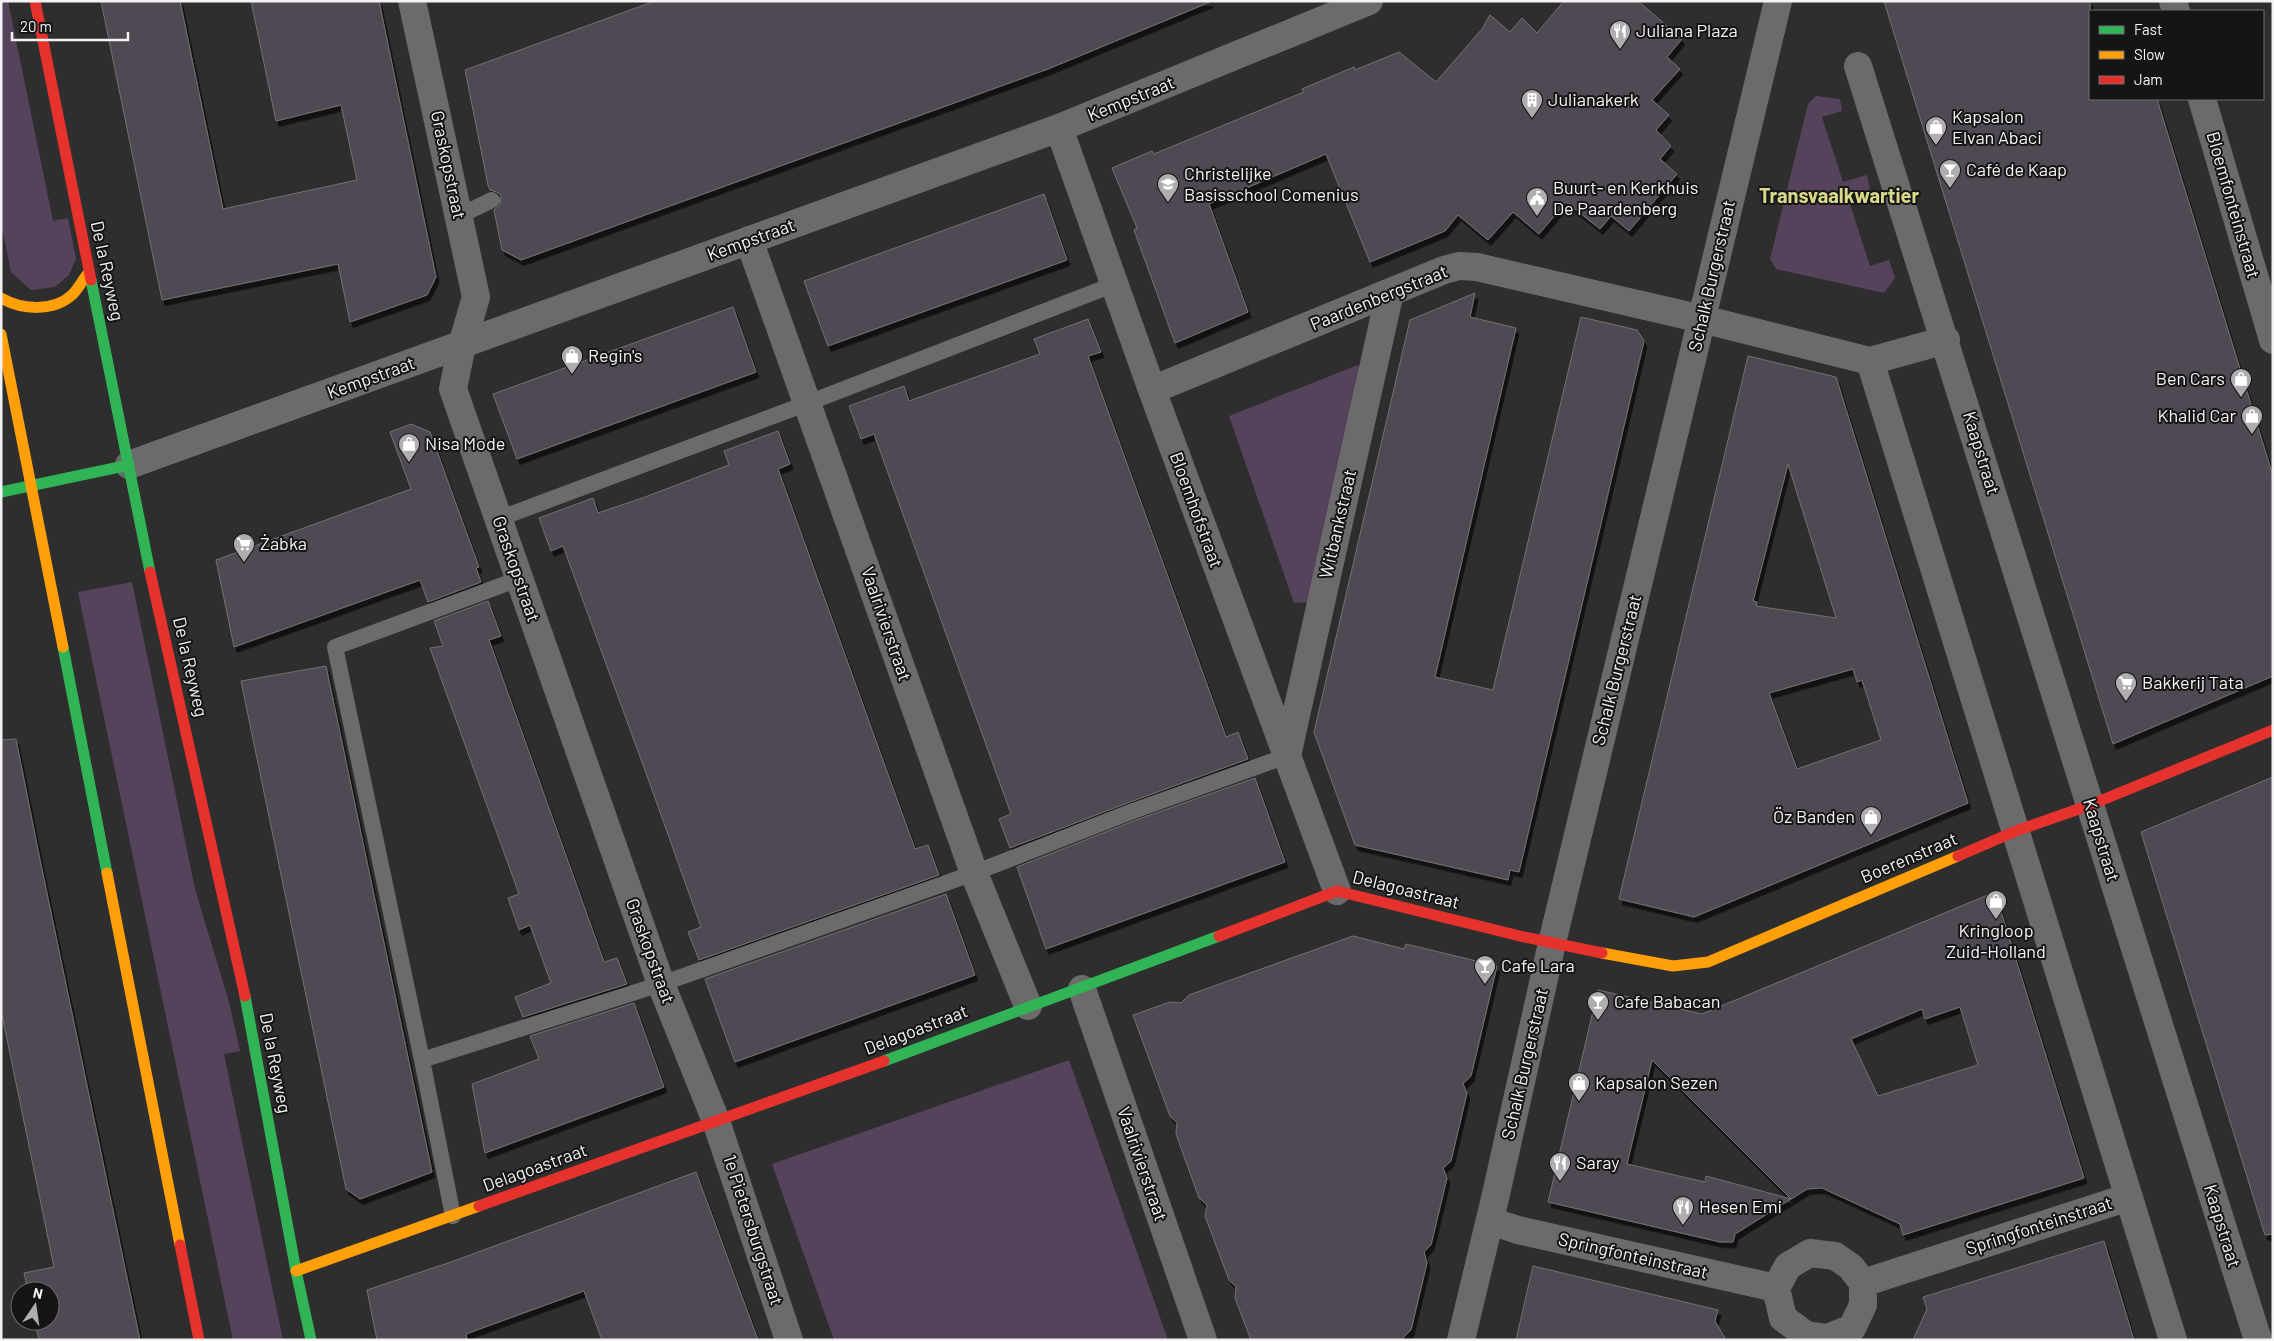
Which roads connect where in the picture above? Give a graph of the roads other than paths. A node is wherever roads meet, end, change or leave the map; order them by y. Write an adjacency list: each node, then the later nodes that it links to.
1 (35, 1): 11 (street, De la Reyweg)
2 (412, 1): 9 (street, Graskopstraat)
3 (1369, 1): 7 (street, Kempstraat)
4 (1778, 1): 15 (street, Schalk Burgerstraat)
5 (1858, 66): 17 (street, Kaapstraat)
6 (2202, 100): 18 (street, Bloemfonteinstraat)
7 (1059, 128): 10 (street, Kempstraat); 12 (street, Bloemhofstraat)
8 (492, 200): 9 (lane)
9 (459, 216): 19 (street, Graskopstraat)
10 (749, 240): 19 (street, Kempstraat); 22 (street, Vaalrivierstraat)
11 (89, 272): 14 (street); 23 (street, De la Reyweg)
12 (1115, 284): 21 (street, Bloemhofstraat); 22 (lane)
13 (1390, 292): 15 (street, Paardenbergstraat); 21 (street, Paardenbergstraat); 29 (street, Witbankstraat)
14 (1, 298)
15 (1702, 318): 20 (street); 34 (street, Schalk Burgerstraat)
16 (1, 334): 24 (street)
17 (1946, 340): 20 (street); 30 (street, Kaapstraat)
18 (2273, 340)
19 (462, 345): 23 (street, Kempstraat); 26 (street, Graskopstraat)
20 (1870, 361): 31 (street)
21 (1152, 390): 29 (street, Bloemhofstraat)
22 (808, 403): 26 (lane); 32 (street, Vaalrivierstraat)
23 (129, 465): 24 (street); 43 (street, De la Reyweg)
24 (31, 486): 25 (street); 46 (street)
25 (1, 492)
26 (498, 519): 27 (street, Graskopstraat)
27 (519, 579): 35 (street, Graskopstraat); 38 (lane)
28 (2273, 730): 30 (street, Boerenstraat)
29 (1286, 756): 32 (lane); 33 (street, Bloemhofstraat)
30 (2090, 805): 31 (street, Boerenstraat); 52 (street, Kaapstraat)
31 (2016, 831): 34 (street, Boerenstraat); 40 (street)
32 (974, 873): 35 (lane); 37 (street, Vaalrivierstraat)
33 (1337, 891): 34 (street, Delagoastraat); 36 (street, Delagoastraat)
34 (1552, 943): 42 (street, Schalk Burgerstraat)
35 (661, 984): 38 (lane); 39 (street, Graskopstraat)
36 (1082, 989): 37 (street, Delagoastraat); 49 (street, Vaalrivierstraat)
37 (1028, 1006): 39 (street, Delagoastraat)
38 (422, 1060): 41 (lane)
39 (716, 1121): 41 (street, Delagoastraat); 48 (street, 1e Pietersburgstraat)
40 (2130, 1197): 44 (street, Springfonteinstraat); 51 (street)
41 (453, 1216): 43 (street, Delagoastraat)
42 (1490, 1221): 45 (street, Springfonteinstraat); 50 (street, Schalk Burgerstraat)
43 (296, 1271): 47 (street, De la Reyweg)
44 (1863, 1283): 45 (street); 45 (street)
45 (1776, 1288)
46 (199, 1340)
47 (311, 1340)
48 (790, 1340)
49 (1203, 1340)
50 (1461, 1340)
51 (2173, 1340)
52 (2258, 1340)

